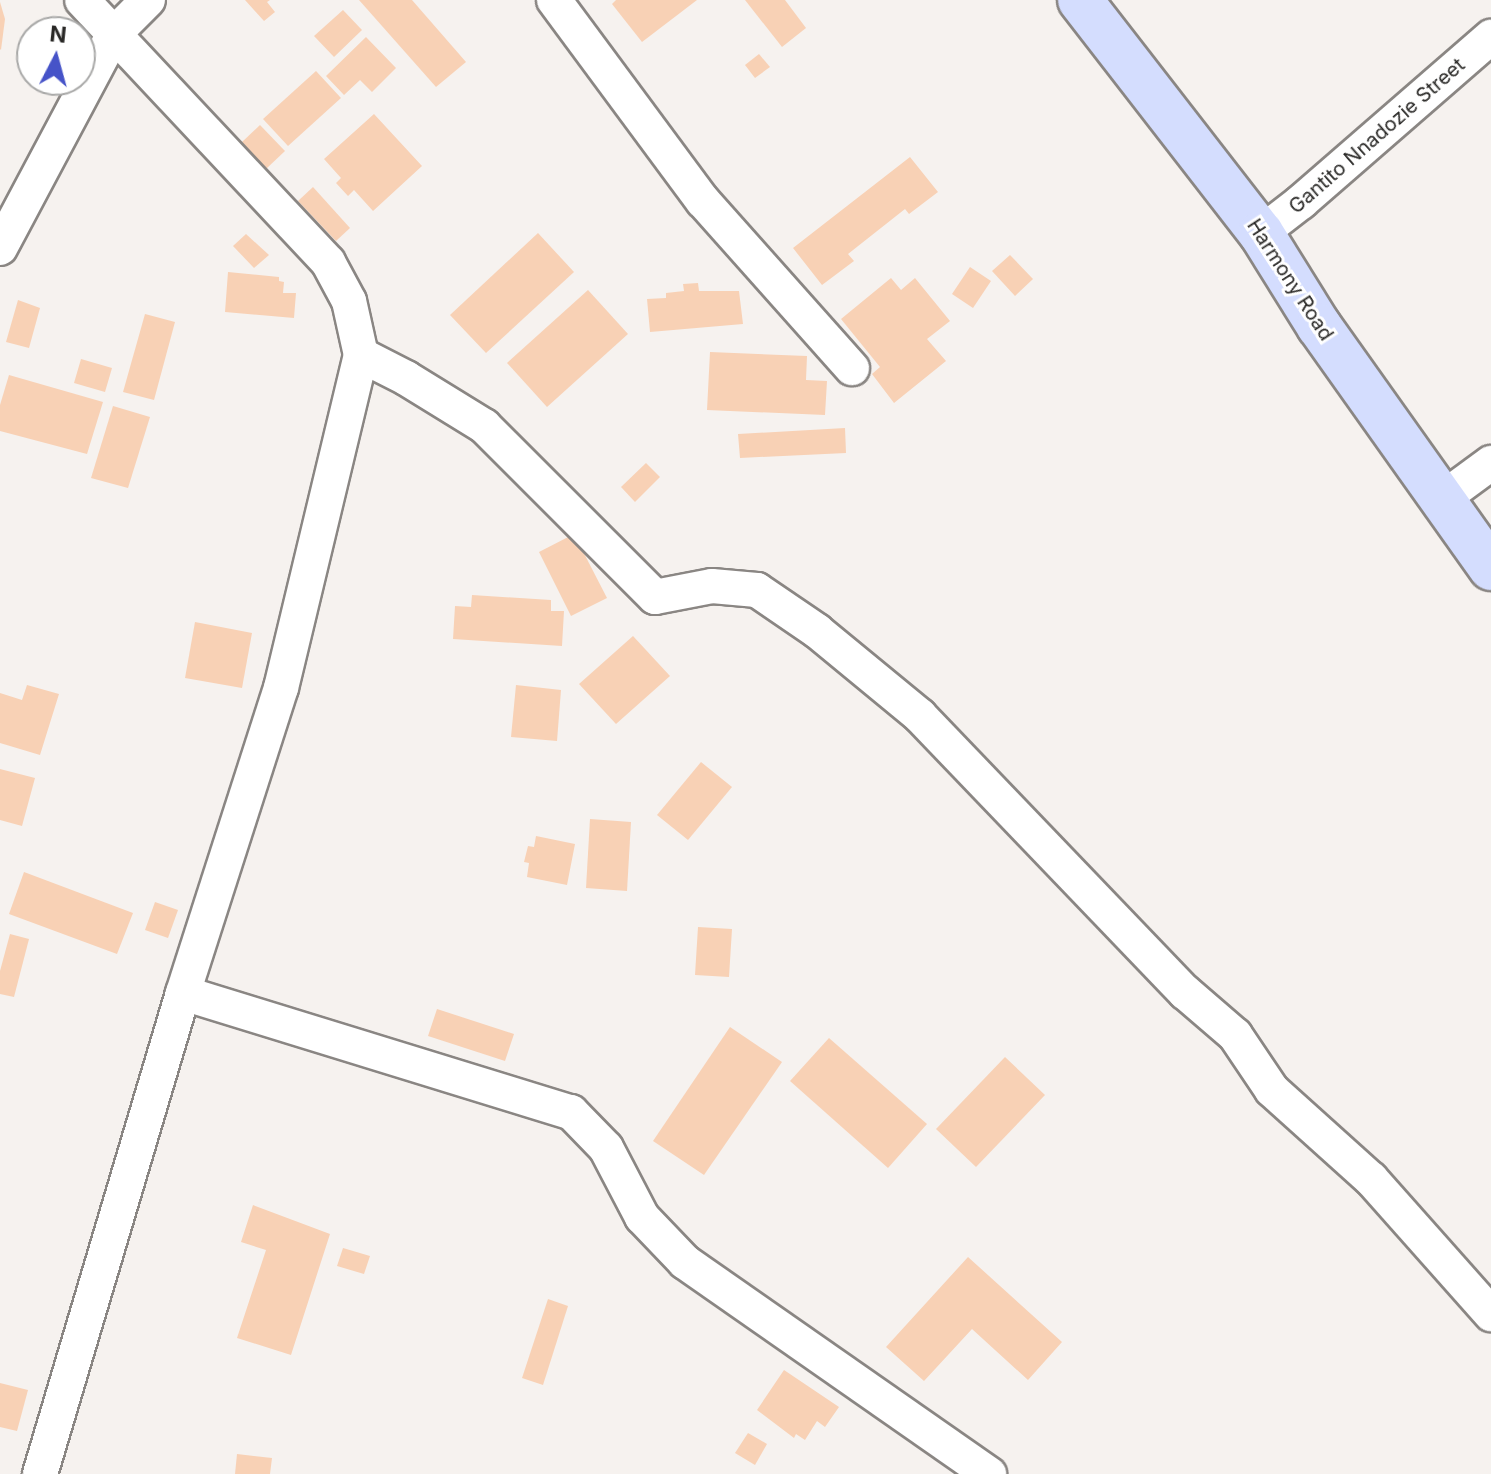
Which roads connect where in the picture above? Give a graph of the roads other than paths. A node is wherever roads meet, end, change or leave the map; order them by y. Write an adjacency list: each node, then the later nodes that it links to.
1 (82, 0): 5 (street)
2 (148, 0): 5 (street)
3 (554, 0): 10 (street)
4 (1080, 0): 7 (main road, Harmony Road)
5 (114, 34): 8 (street); 9 (street)
6 (1491, 37): 7 (street, Gantito Nnadozie Street)
7 (1261, 233): 12 (main road, Harmony Road)
8 (0, 248)
9 (361, 355): 14 (street); 15 (street)
10 (852, 368)
11 (1491, 463): 12 (street)
12 (1442, 499): 13 (main road, Harmony Road)
13 (1491, 568)
14 (183, 993): 16 (street); 17 (street)
15 (1491, 1314)
16 (40, 1474)
17 (989, 1474)

